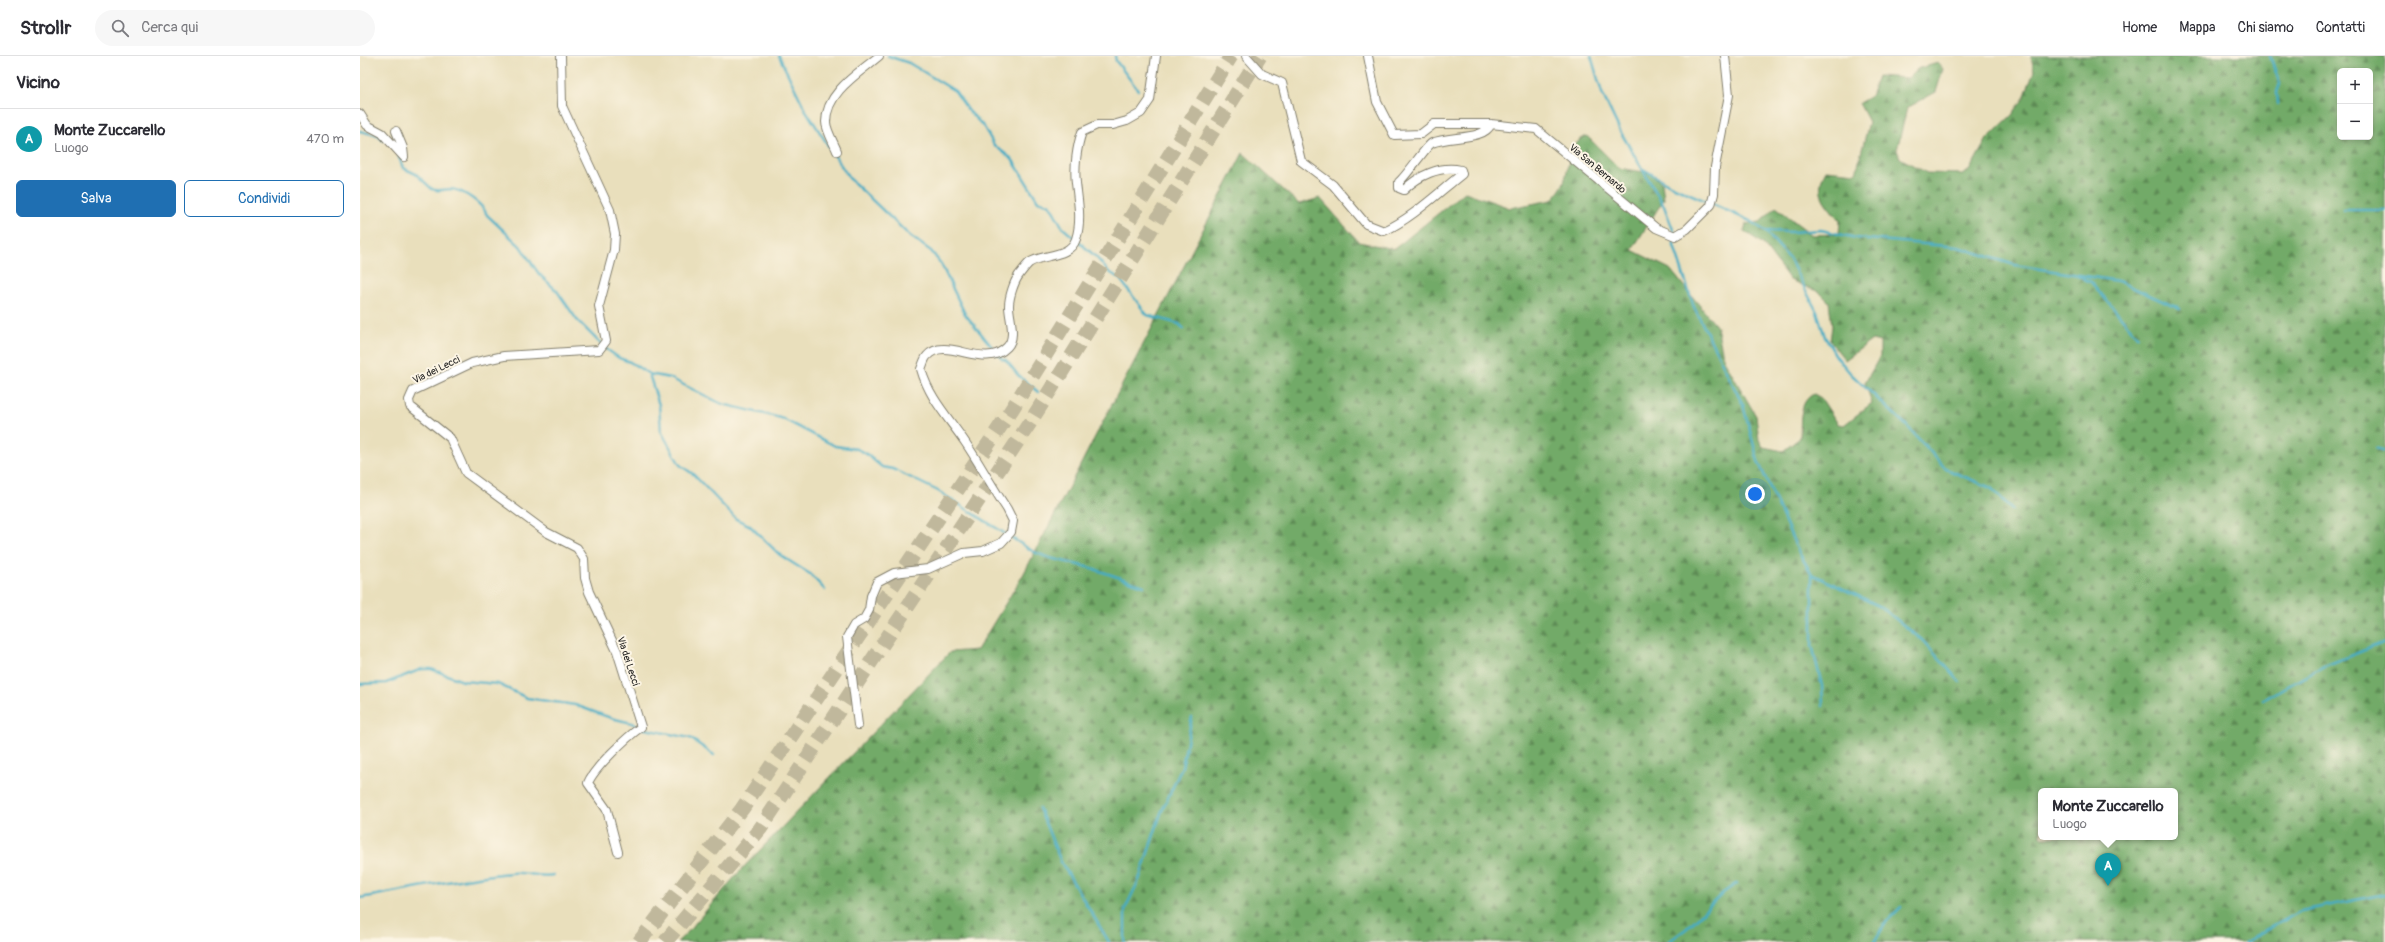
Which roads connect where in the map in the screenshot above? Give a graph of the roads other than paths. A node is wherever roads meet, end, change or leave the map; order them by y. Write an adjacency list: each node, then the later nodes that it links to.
1 (561, 56): 12 (street, Via dei Lecci)
2 (880, 56): 10 (street)
3 (1156, 56): 11 (street)
4 (1246, 56): 8 (street)
5 (1368, 56): 8 (street, Via San Bernardo)
6 (1726, 56): 8 (street, Via San Bernardo)
7 (360, 114): 9 (street)
8 (1491, 124)
9 (396, 131)
10 (837, 151)
11 (858, 725)
12 (618, 852)

